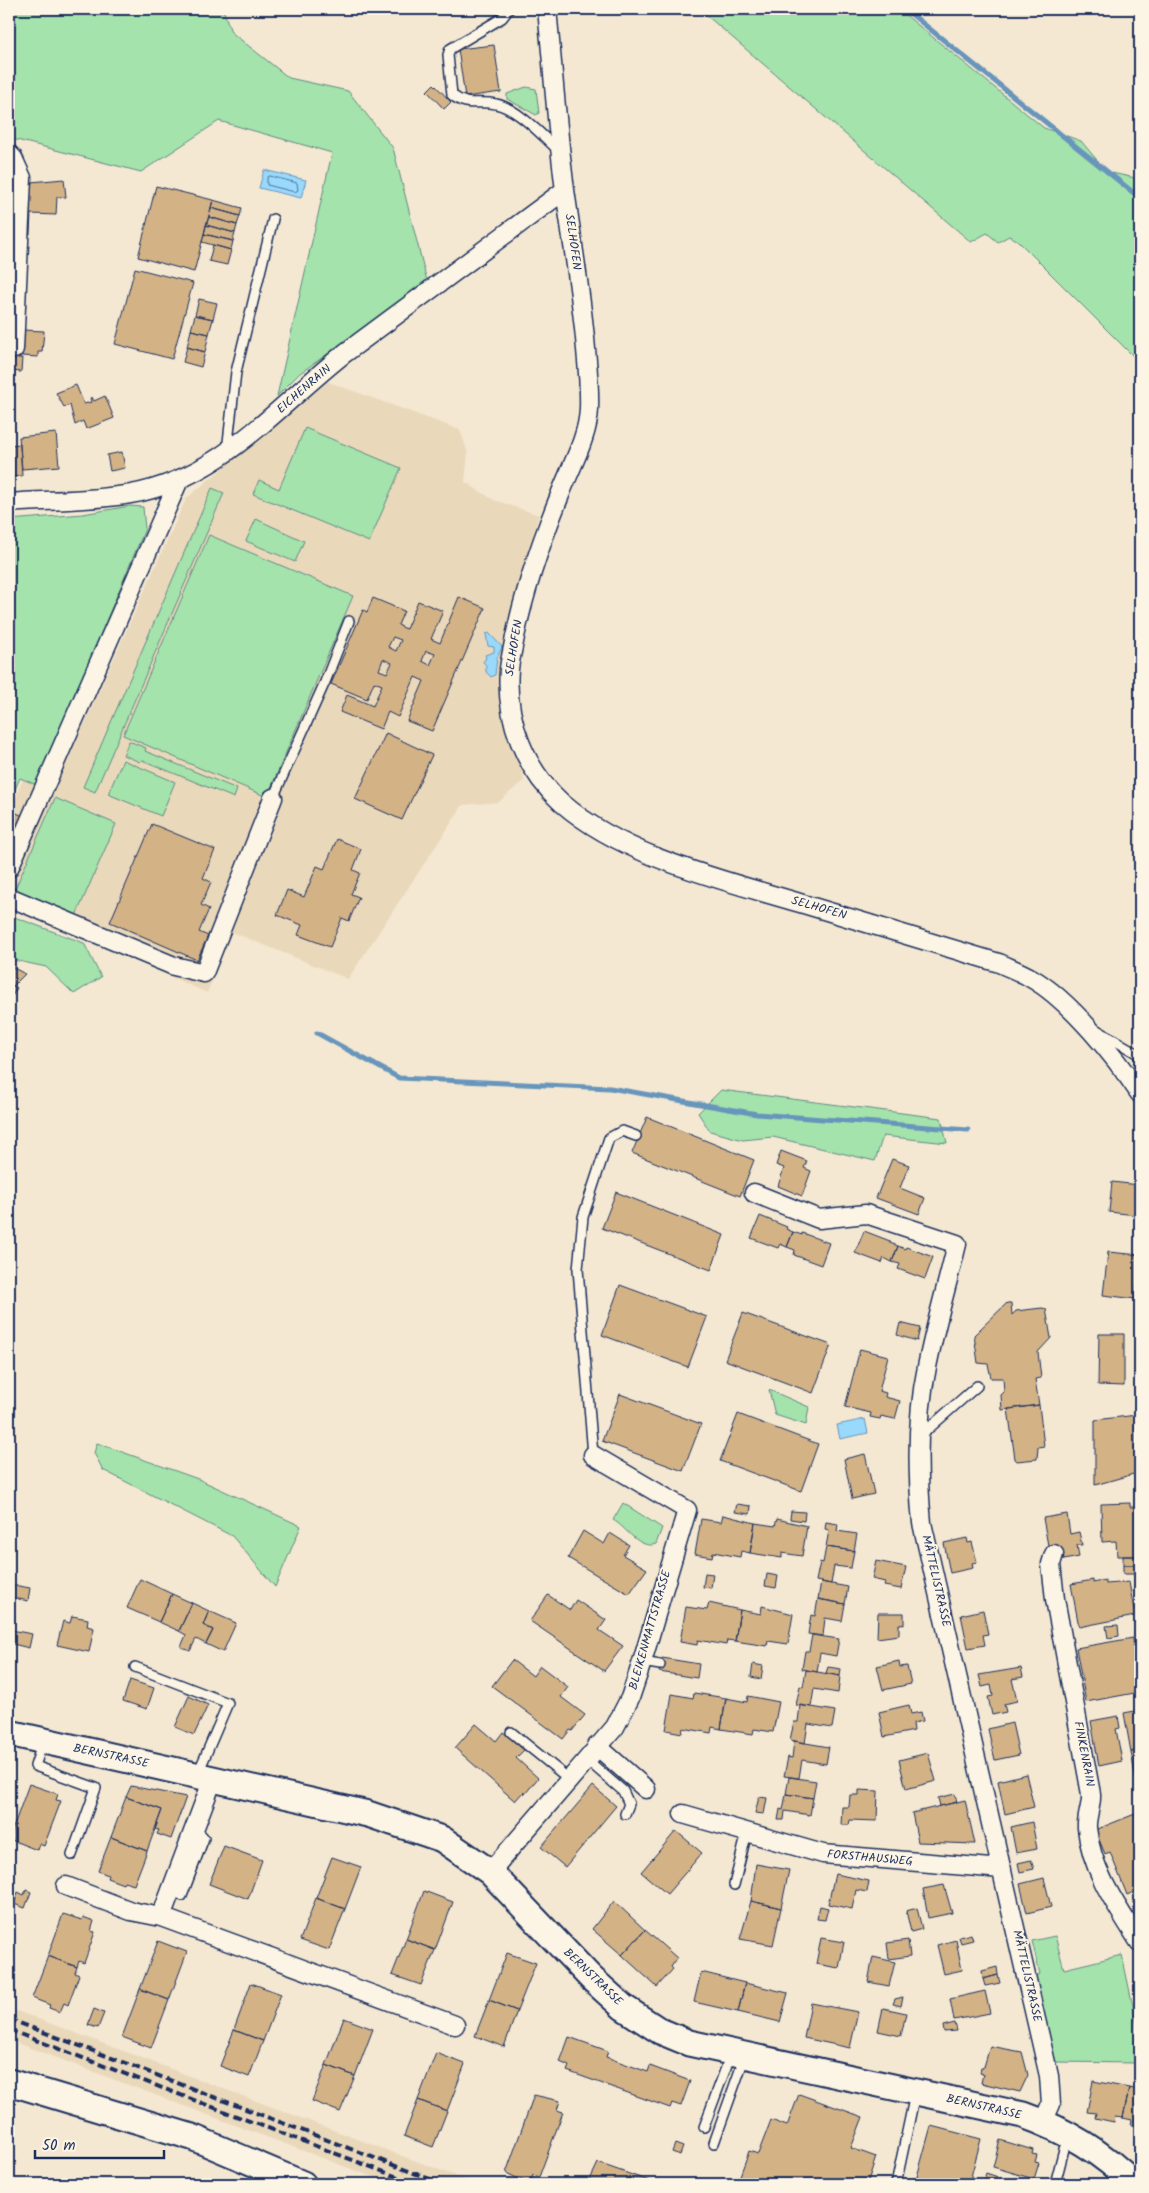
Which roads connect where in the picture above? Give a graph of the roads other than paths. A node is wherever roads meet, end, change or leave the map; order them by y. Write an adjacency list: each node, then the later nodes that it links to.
1 (509, 9): 4 (lane)
2 (547, 9): 4 (street, SELHOFEN)
3 (9, 154): 7 (street)
4 (562, 154): 5 (street, SELHOFEN)
5 (565, 190): 8 (street, EICHENRAIN); 15 (street, SELHOFEN)
6 (273, 219): 8 (lane)
7 (14, 349)
8 (226, 454): 9 (street, EICHENRAIN)
9 (179, 480): 10 (street, EICHENRAIN); 13 (street)
10 (9, 503)
11 (349, 621): 12 (lane)
12 (273, 798): 14 (street)
13 (9, 868)
14 (9, 897)
15 (1082, 1021): 16 (lane); 17 (street, SELHOFEN)
16 (1140, 1055)
17 (1140, 1094)
18 (636, 1136): 22 (lane)
19 (754, 1193): 21 (street, MÄTTELISTRASSE)
20 (977, 1386): 21 (lane)
21 (919, 1437): 39 (street, MÄTTELISTRASSE)
22 (592, 1454): 24 (street, BLEIKENMATTSTRASSE)
23 (1054, 1554): 45 (street, FINKENRAIN)
24 (642, 1662): 25 (lane); 30 (street, BLEIKENMATTSTRASSE)
25 (660, 1665)
26 (135, 1667): 31 (lane)
27 (512, 1732): 32 (lane)
28 (9, 1733): 29 (street, BERNSTRASSE)
29 (43, 1742): 31 (street, BERNSTRASSE); 38 (lane)
30 (591, 1753): 32 (street, BLEIKENMATTSTRASSE); 33 (street); 34 (lane)
31 (204, 1778): 36 (street); 40 (street, BERNSTRASSE)
32 (569, 1779): 40 (street, BLEIKENMATTSTRASSE)
33 (646, 1789)
34 (625, 1814)
35 (683, 1814): 37 (street, FORSTHAUSWEG)
36 (195, 1828): 43 (lane); 44 (street)
37 (746, 1832): 39 (street, FORSTHAUSWEG); 41 (lane)
38 (72, 1855)
39 (1002, 1869): 50 (street, MÄTTELISTRASSE)
40 (490, 1872): 47 (street, BERNSTRASSE)
41 (734, 1885)
42 (66, 1886): 44 (street)
43 (182, 1896)
44 (161, 1917): 46 (street)
45 (1140, 1943)
46 (455, 2025)
47 (739, 2053): 49 (street, BERNSTRASSE); 51 (lane); 53 (lane)
48 (9, 2082): 55 (street)
49 (916, 2091): 50 (street, BERNSTRASSE); 56 (lane)
50 (1043, 2122): 52 (street, BERNSTRASSE)
51 (704, 2127)
52 (1071, 2135): 54 (street, BERNSTRASSE); 57 (lane)
53 (714, 2142)
54 (1132, 2174)
55 (302, 2184)
56 (896, 2184)
57 (1055, 2184)

